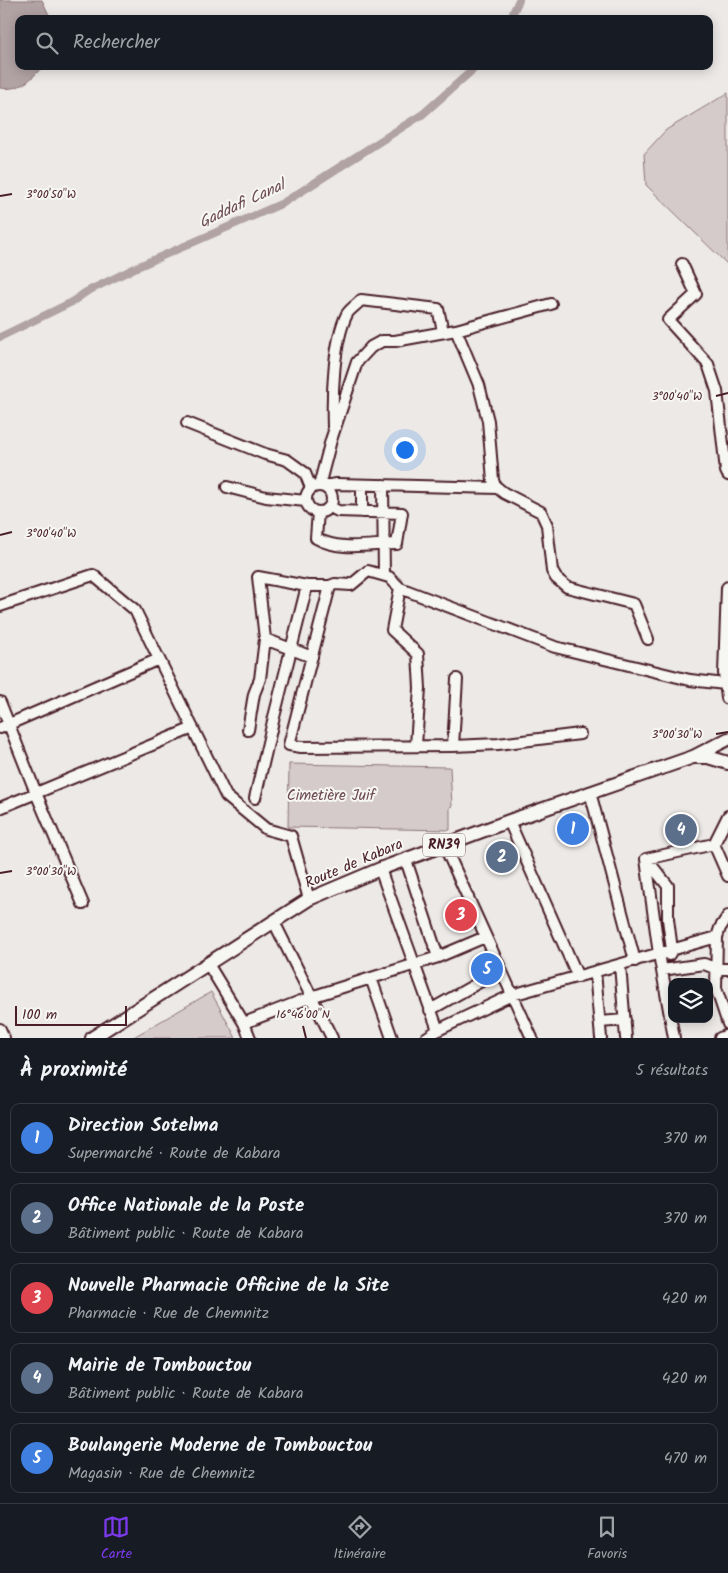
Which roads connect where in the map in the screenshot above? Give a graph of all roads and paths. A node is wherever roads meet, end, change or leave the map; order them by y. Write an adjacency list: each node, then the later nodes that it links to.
1 (682, 264): 7 (street)
2 (551, 304): 3 (street)
3 (456, 330): 4 (street); 12 (street)
4 (443, 331): 6 (street); 6 (street)
5 (187, 423): 11 (street)
6 (333, 434): 11 (street)
7 (728, 475)
8 (362, 485): 9 (street); 11 (street); 16 (street)
9 (383, 485): 12 (street); 17 (street)
10 (227, 487): 13 (street)
11 (318, 487): 13 (street); 14 (street)
12 (498, 488): 26 (street)
13 (306, 501): 15 (street)
14 (330, 507): 15 (street); 16 (street)
15 (318, 512): 18 (street)
16 (362, 512): 17 (street)
17 (383, 512): 18 (street); 18 (street)
18 (383, 544): 19 (street)
19 (384, 575): 21 (street); 22 (street)
20 (307, 586): 21 (street); 25 (street); 27 (street)
21 (330, 586): 28 (street)
22 (400, 588): 31 (street); 39 (street)
23 (728, 588): 31 (main road)
24 (0, 606): 29 (street)
25 (265, 639): 27 (street); 36 (street)
26 (648, 639)
27 (291, 649): 28 (street); 45 (street)
28 (312, 657): 39 (street)
29 (159, 659): 34 (street); 35 (street)
30 (457, 679): 40 (street)
31 (726, 679): 32 (main road)
32 (728, 698)
33 (0, 702): 34 (street)
34 (4, 726): 44 (street)
35 (193, 728): 44 (street); 55 (street)
36 (248, 730)
37 (580, 734): 40 (street)
38 (728, 739): 41 (main road, Route de Kabara)
39 (416, 746): 40 (street)
40 (452, 746)
41 (693, 757): 42 (main road); 43 (main road, Route de Kabara / RN39)
42 (728, 762)
43 (590, 792): 48 (main road, Route de Kabara / RN39); 64 (street)
44 (36, 793): 46 (street); 56 (street)
45 (255, 798)
46 (0, 808)
47 (728, 816): 49 (street)
48 (509, 821): 50 (main road, Route de Kabara / RN39); 73 (street)
49 (714, 844): 51 (street); 54 (street)
50 (444, 845): 52 (main road, Route de Kabara / RN39); 59 (street)
51 (646, 859): 61 (street); 62 (street)
52 (406, 860): 53 (main road, Route de Kabara / RN39); 63 (street)
53 (380, 869): 55 (main road, Route de Kabara / RN39); 66 (street)
54 (727, 869)
55 (310, 899): 58 (main road, Route de Kabara / RN39)
56 (84, 904)
57 (728, 916): 60 (street)
58 (274, 922): 65 (main road, Route de Kabara / RN39); 76 (street)
59 (485, 937): 63 (street); 70 (street)
60 (717, 937): 61 (street); 68 (street)
61 (672, 950): 62 (street); 71 (street)
62 (659, 954): 64 (street); 71 (street)
63 (438, 957): 66 (street)
64 (635, 961): 67 (street)
65 (208, 964): 80 (street); 86 (main road, RN39)
66 (414, 964): 74 (street); 77 (street)
67 (620, 965): 72 (street); 78 (street)
68 (717, 969): 69 (street); 71 (street); 81 (street)
69 (728, 969)
70 (501, 970): 75 (street); 77 (street)
71 (662, 970): 94 (street)
72 (595, 972): 73 (street); 79 (street)
73 (578, 977): 75 (street)
74 (371, 978): 76 (street); 89 (street)
75 (512, 995): 83 (street); 91 (street)
76 (311, 997): 80 (street); 88 (street)
77 (430, 1010): 83 (street)
78 (624, 1020): 79 (street); 93 (street)
79 (600, 1022): 92 (street)
80 (244, 1023): 87 (street)
81 (728, 1024)
82 (0, 1030): 85 (street)
83 (438, 1030): 90 (street)
84 (728, 1034): 95 (street)
85 (4, 1038)
86 (92, 1038)
87 (250, 1038)
88 (332, 1038)
89 (392, 1038)
90 (426, 1038)
91 (532, 1038)
92 (601, 1038)
93 (626, 1038)
94 (674, 1038)
95 (720, 1038)

